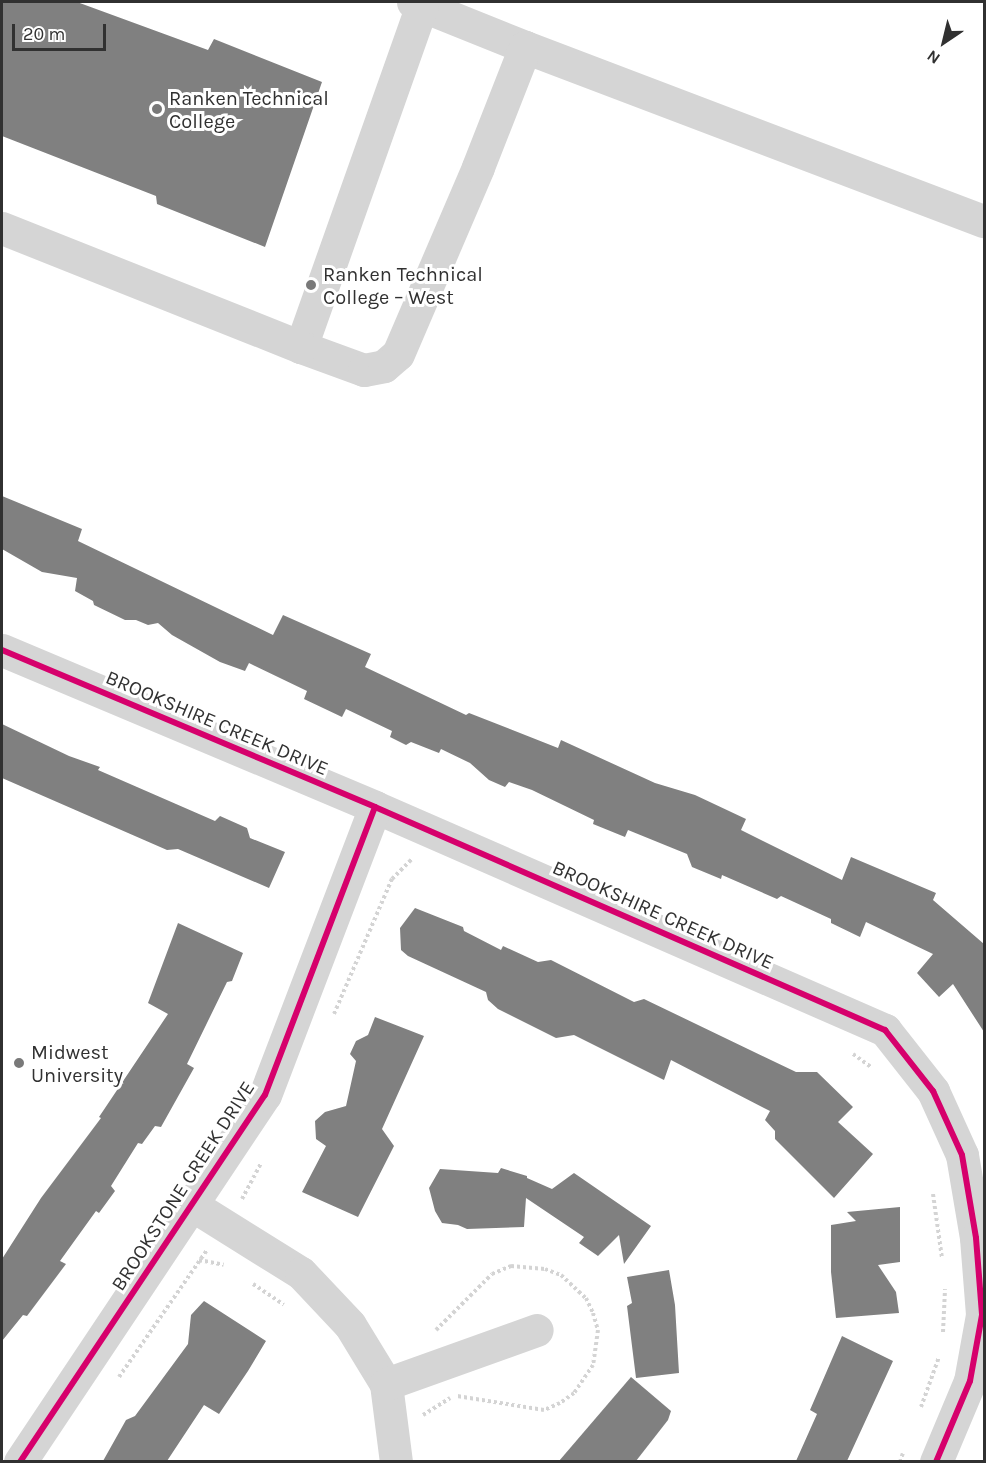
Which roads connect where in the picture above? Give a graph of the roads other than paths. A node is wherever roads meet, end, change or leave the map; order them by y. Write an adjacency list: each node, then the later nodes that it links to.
1 (418, 3): 2 (street); 5 (street)
2 (525, 47): 3 (street); 5 (street)
3 (984, 221)
4 (2, 228): 5 (street)
5 (301, 347)
6 (2, 650): 7 (street, BROOKSHIRE CREEK DRIVE)
7 (375, 807): 8 (street, BROOKSTONE CREEK DRIVE); 11 (street, BROOKSHIRE CREEK DRIVE)
8 (192, 1205): 10 (street); 12 (street, BROOKSTONE CREEK DRIVE)
9 (537, 1330): 10 (street)
10 (386, 1384): 13 (street)
11 (977, 1384): 14 (street, BROOKSHIRE CREEK DRIVE)
12 (20, 1461)
13 (396, 1461)
14 (936, 1461)

